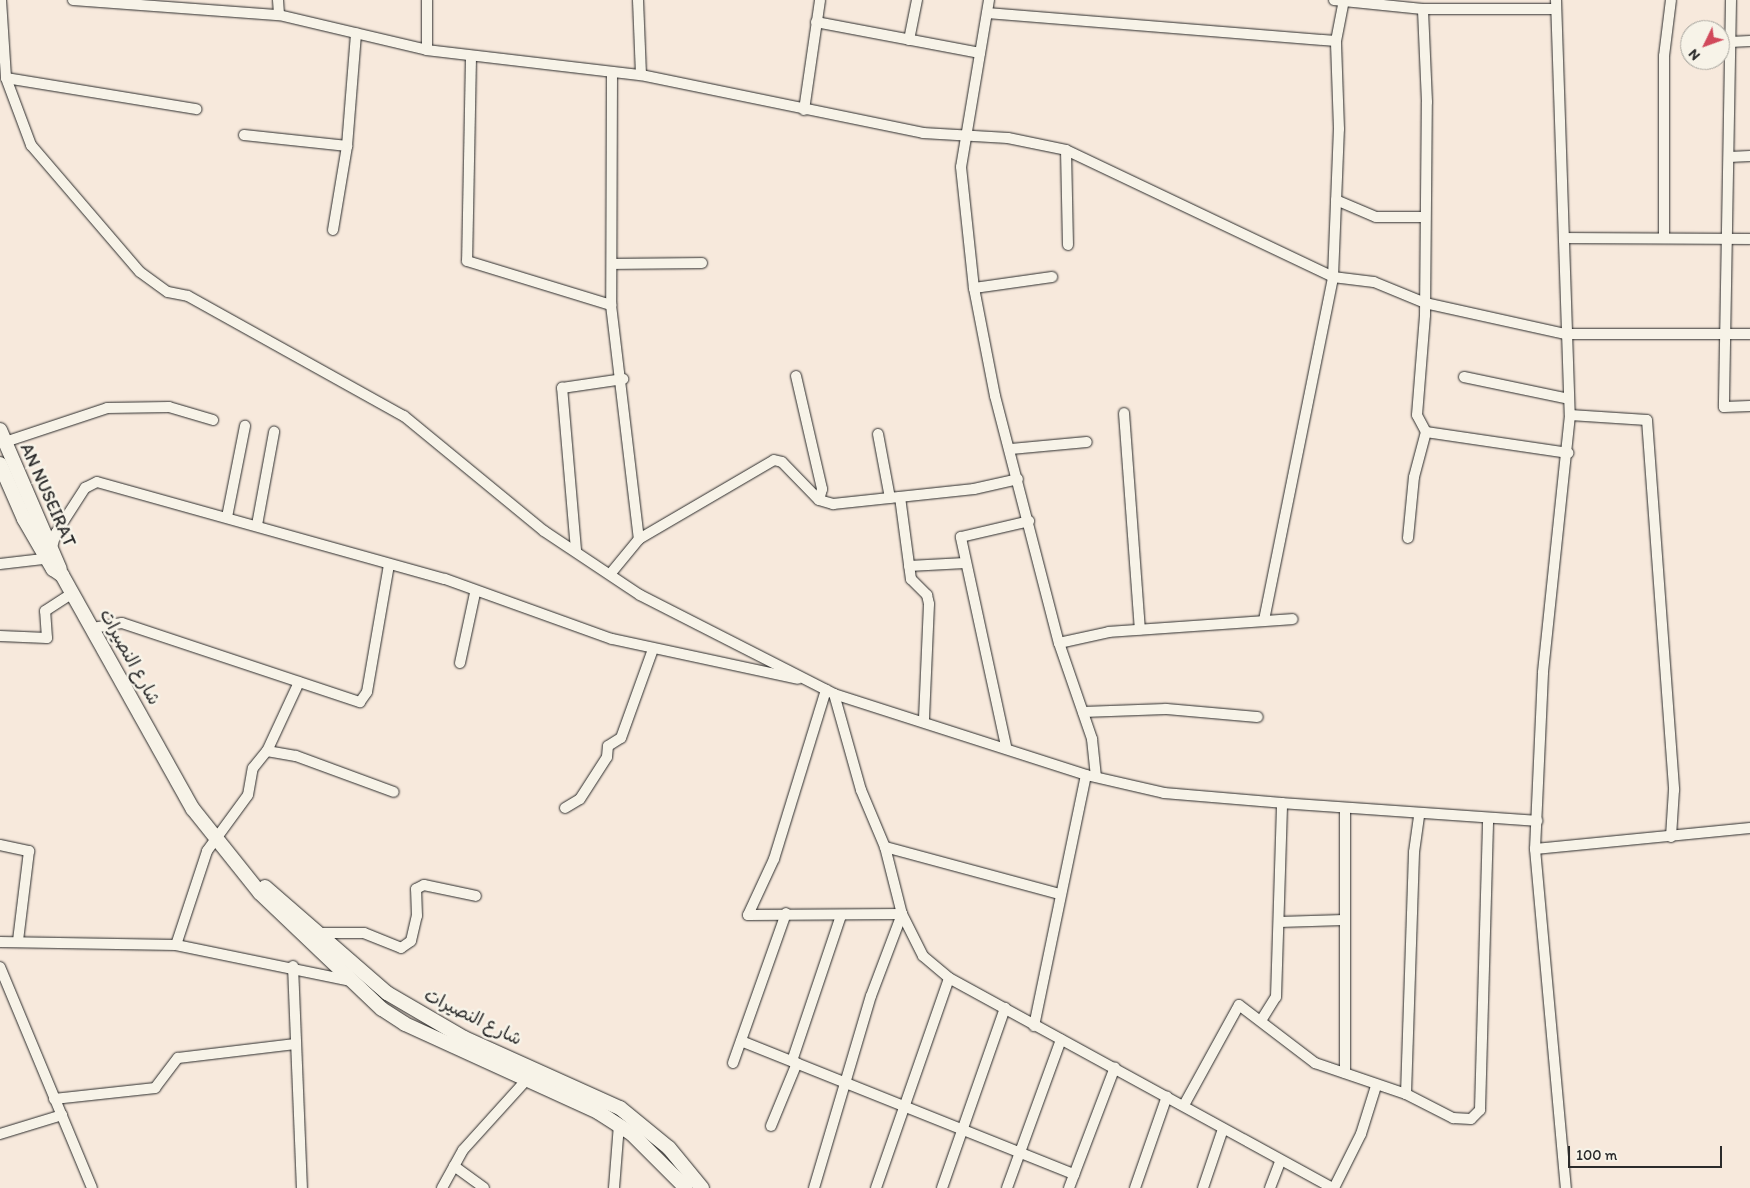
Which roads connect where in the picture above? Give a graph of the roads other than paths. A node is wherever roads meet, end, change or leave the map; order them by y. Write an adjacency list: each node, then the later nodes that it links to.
1 (1, 0): 29 (street)
2 (72, 0): 13 (street)
3 (278, 0): 16 (street)
4 (427, 0): 23 (street)
5 (638, 0): 28 (street)
6 (820, 0): 17 (street)
7 (917, 0): 19 (street)
8 (989, 0): 15 (street)
9 (1671, 0): 41 (street)
10 (1731, 0): 22 (street)
11 (1341, 1): 14 (street); 20 (street)
12 (1556, 4): 14 (street); 42 (street)
13 (196, 5): 16 (street)
14 (1423, 9): 39 (street)
15 (987, 12): 20 (street); 24 (street)
16 (279, 16): 18 (street)
17 (816, 22): 19 (street); 31 (street)
18 (356, 33): 23 (street); 34 (street)
19 (909, 40): 24 (street)
20 (1336, 41): 38 (street)
21 (1750, 41): 22 (street)
22 (1730, 42)
23 (426, 50): 25 (street)
24 (980, 53): 32 (street)
25 (471, 57): 27 (street); 52 (street)
26 (1730, 70): 37 (street)
27 (612, 72): 28 (street); 47 (street)
28 (641, 75): 31 (street)
29 (6, 78): 30 (street); 81 (street)
30 (196, 109)
31 (804, 110): 32 (street)
32 (968, 134): 35 (street); 50 (street)
33 (244, 135): 34 (street)
34 (346, 146): 40 (street)
35 (1066, 150): 45 (street); 49 (street)
36 (1750, 156): 37 (street)
37 (1729, 157): 43 (street)
38 (1336, 200): 39 (street); 49 (street)
39 (1425, 217): 51 (street)
40 (333, 230)
41 (1664, 236): 42 (street); 43 (street)
42 (1564, 238): 54 (street)
43 (1728, 238): 44 (street); 53 (street)
44 (1750, 239)
45 (1068, 245)
46 (702, 263): 47 (street)
47 (612, 264): 52 (street)
48 (1052, 277): 50 (street)
49 (1333, 278): 51 (street); 92 (street)
50 (974, 288): 70 (street)
51 (1425, 302): 54 (street); 66 (street)
52 (611, 305): 58 (street)
53 (1726, 333): 54 (street); 55 (street); 60 (street)
54 (1565, 334): 59 (street)
55 (1750, 334)
56 (796, 376): 75 (street)
57 (1464, 377): 59 (street)
58 (623, 380): 80 (street); 81 (street)
59 (1568, 399): 62 (street)
60 (1750, 406)
61 (1124, 413): 94 (street)
62 (1570, 415): 71 (street); 116 (street)
63 (212, 420): 68 (street)
64 (245, 426): 76 (street)
65 (274, 432): 78 (street)
66 (1426, 432): 71 (street); 79 (street)
67 (878, 434): 74 (street)
68 (2, 436): 82 (main road, AN NUSEIRAT)
69 (1087, 442): 70 (street)
70 (1011, 449): 73 (street)
71 (1568, 454): 114 (street)
72 (0, 464): 82 (main road)
73 (1018, 479): 74 (street); 77 (street)
74 (895, 497): 75 (street); 86 (street)
75 (818, 500): 80 (street)
76 (227, 516): 78 (street); 82 (street)
77 (1029, 521): 83 (street); 96 (street)
78 (257, 525): 85 (street)
79 (1408, 538)
80 (639, 539): 87 (street)
81 (576, 550): 87 (street)
82 (51, 555): 84 (street); 88 (main road, AN NUSEIRAT)
83 (965, 563): 86 (street); 105 (street)
84 (0, 564)
85 (389, 565): 90 (street); 100 (street)
86 (909, 566): 104 (street)
87 (611, 573): 99 (street)
88 (62, 575): 89 (main road, شارع النصيرات)
89 (73, 593): 93 (main road, شارع النصيرات); 95 (street)
90 (475, 593): 97 (street); 98 (street)
91 (1293, 618): 92 (street)
92 (1264, 620): 94 (street)
93 (92, 628): 100 (street); 117 (main road, شارع النصيرات)
94 (1140, 629): 96 (street)
95 (0, 636)
96 (1059, 643): 102 (street)
97 (653, 649): 99 (street); 110 (street)
98 (460, 663)
99 (801, 679): 101 (street)
100 (299, 682): 106 (street)
101 (830, 692): 104 (street); 119 (street); 124 (street)
102 (1083, 712): 103 (street); 107 (street)
103 (1258, 717)
104 (924, 720): 105 (street)
105 (1006, 746): 107 (street)
106 (267, 751): 108 (street); 117 (street)
107 (1091, 776): 109 (street); 122 (street)
108 (394, 792)
109 (1282, 803): 111 (street); 128 (street)
110 (565, 808)
111 (1346, 810): 112 (street); 127 (street)
112 (1420, 816): 113 (street); 150 (street)
113 (1488, 820): 114 (street); 150 (street)
114 (1536, 821): 120 (street)
115 (1750, 828): 116 (street)
116 (1671, 837): 120 (street)
117 (214, 841): 121 (main road, شارع النصيرات); 132 (street)
118 (0, 845): 130 (street)
119 (885, 846): 122 (street); 125 (street)
120 (1535, 849): 181 (street)
121 (236, 866): 129 (main road, شارع النصيرات); 136 (main road, شارع النصيرات)
122 (1059, 894): 139 (street)
123 (476, 896): 129 (street)
124 (786, 913): 126 (street); 141 (street)
125 (902, 914): 126 (street); 135 (street); 148 (street)
126 (841, 915): 143 (street)
127 (1344, 920): 128 (street); 146 (street)
128 (1279, 922): 138 (street)
129 (320, 933): 171 (main road, شارع النصيرات)
130 (18, 941): 131 (street); 132 (street)
131 (0, 942)
132 (176, 945): 133 (street)
133 (293, 966): 136 (street); 142 (street)
134 (0, 967): 152 (street)
135 (949, 978): 137 (street); 153 (street)
136 (351, 981): 147 (main road, شارع النصيرات)
137 (1005, 1008): 139 (street); 158 (street)
138 (1262, 1019): 146 (street); 154 (street)
139 (1034, 1026): 140 (street)
140 (1061, 1040): 145 (street); 161 (street)
141 (741, 1041): 143 (street); 144 (street)
142 (295, 1044): 152 (street); 166 (street)
143 (794, 1062): 148 (street); 157 (street)
144 (733, 1063)
145 (1115, 1067): 151 (street); 164 (street)
146 (1345, 1072): 149 (street)
147 (528, 1078): 156 (main road, شارع النصيرات); 163 (street)
148 (846, 1080): 153 (street); 172 (street)
149 (1376, 1086): 150 (street); 180 (street)
150 (1406, 1094)
151 (1168, 1096): 154 (street); 177 (street)
152 (54, 1099): 155 (street)
153 (904, 1104): 158 (street); 173 (street)
154 (1184, 1105): 159 (street)
155 (62, 1116): 160 (street); 165 (street)
156 (619, 1126): 169 (street); 170 (main road, شارع النصيرات)
157 (771, 1126)
158 (962, 1126): 161 (street); 174 (street)
159 (1222, 1132): 162 (street); 178 (street)
160 (0, 1134)
161 (1020, 1150): 164 (street); 175 (street)
162 (1280, 1162): 179 (street); 180 (street)
163 (454, 1166): 167 (street); 168 (street)
164 (1074, 1174): 176 (street)
165 (92, 1188)
166 (302, 1188)
167 (442, 1188)
168 (484, 1188)
169 (614, 1188)
170 (686, 1188)
171 (702, 1188)
172 (814, 1188)
173 (876, 1188)
174 (942, 1188)
175 (1007, 1188)
176 (1069, 1188)
177 (1135, 1188)
178 (1203, 1188)
179 (1270, 1188)
180 (1333, 1188)
181 (1566, 1188)

